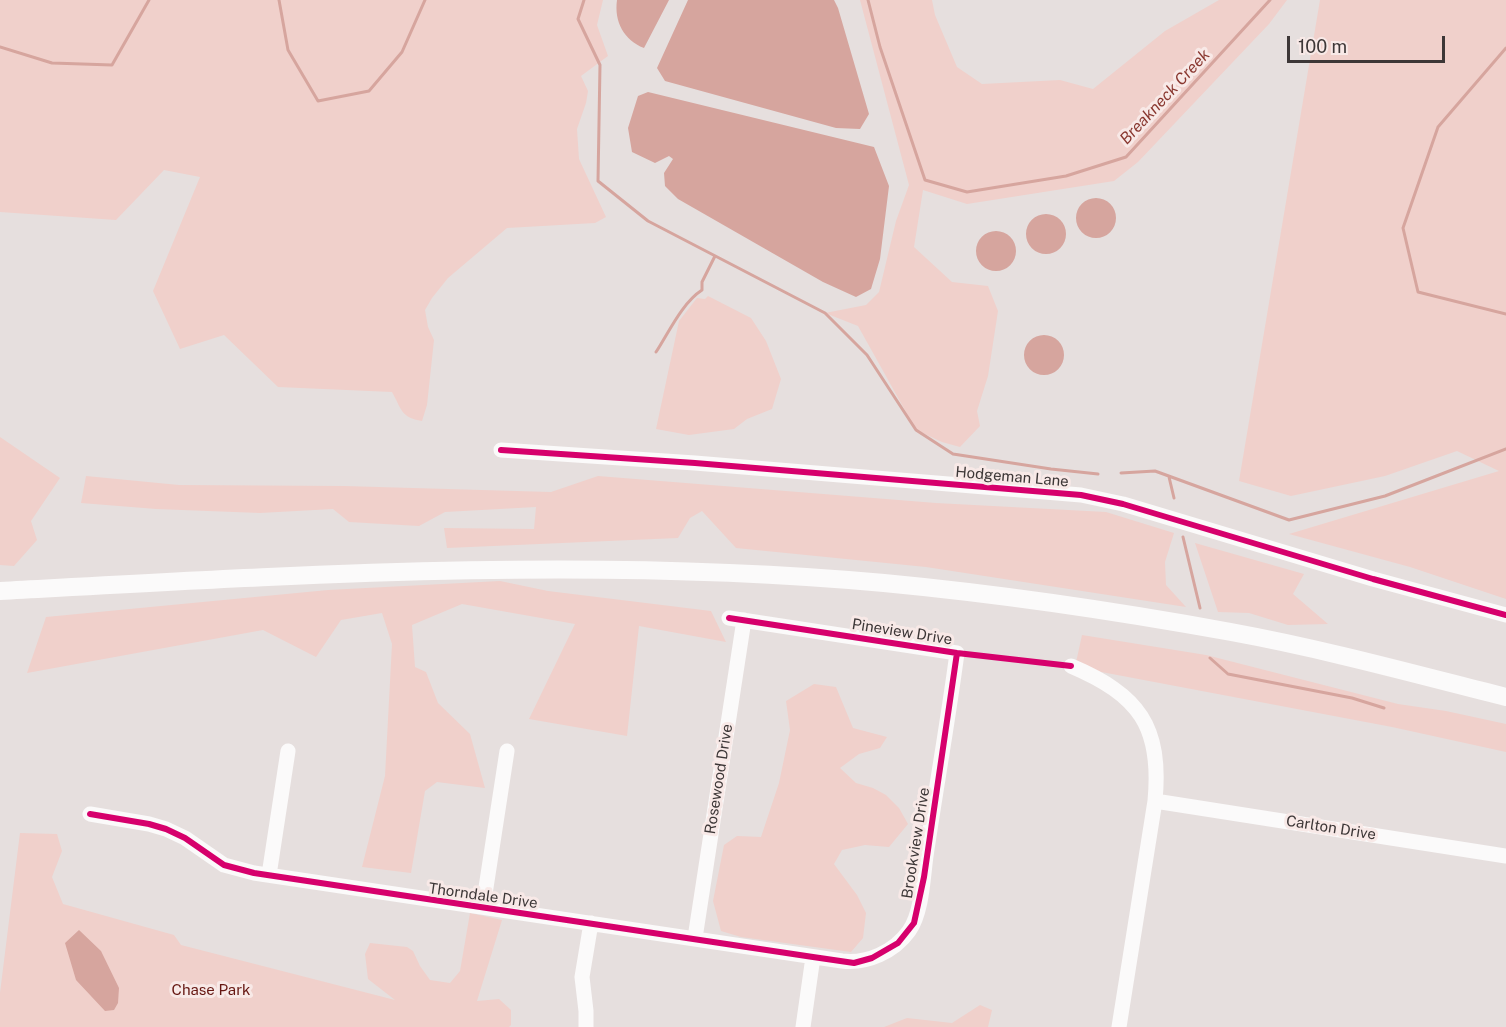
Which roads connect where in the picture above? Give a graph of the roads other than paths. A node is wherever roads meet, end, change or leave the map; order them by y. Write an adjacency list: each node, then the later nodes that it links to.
1 (501, 450): 3 (street, Hodgeman Lane)
2 (0, 591): 7 (main road)
3 (1506, 615)
4 (737, 619): 5 (street, Pineview Drive); 16 (street, Rosewood Drive)
5 (957, 653): 17 (street, Brookview Drive)
6 (1071, 666): 10 (street)
7 (1506, 697)
8 (288, 751): 13 (street)
9 (507, 751): 14 (street)
10 (1155, 801): 12 (street, Carlton Drive); 20 (street)
11 (90, 814): 13 (street, Thorndale Drive)
12 (1506, 856)
13 (269, 875): 14 (street, Thorndale Drive)
14 (483, 907): 15 (street, Thorndale Drive)
15 (591, 923): 16 (street, Thorndale Drive); 18 (street)
16 (695, 938): 17 (street, Thorndale Drive)
17 (813, 957): 19 (street)
18 (586, 1027)
19 (803, 1027)
20 (1119, 1027)

